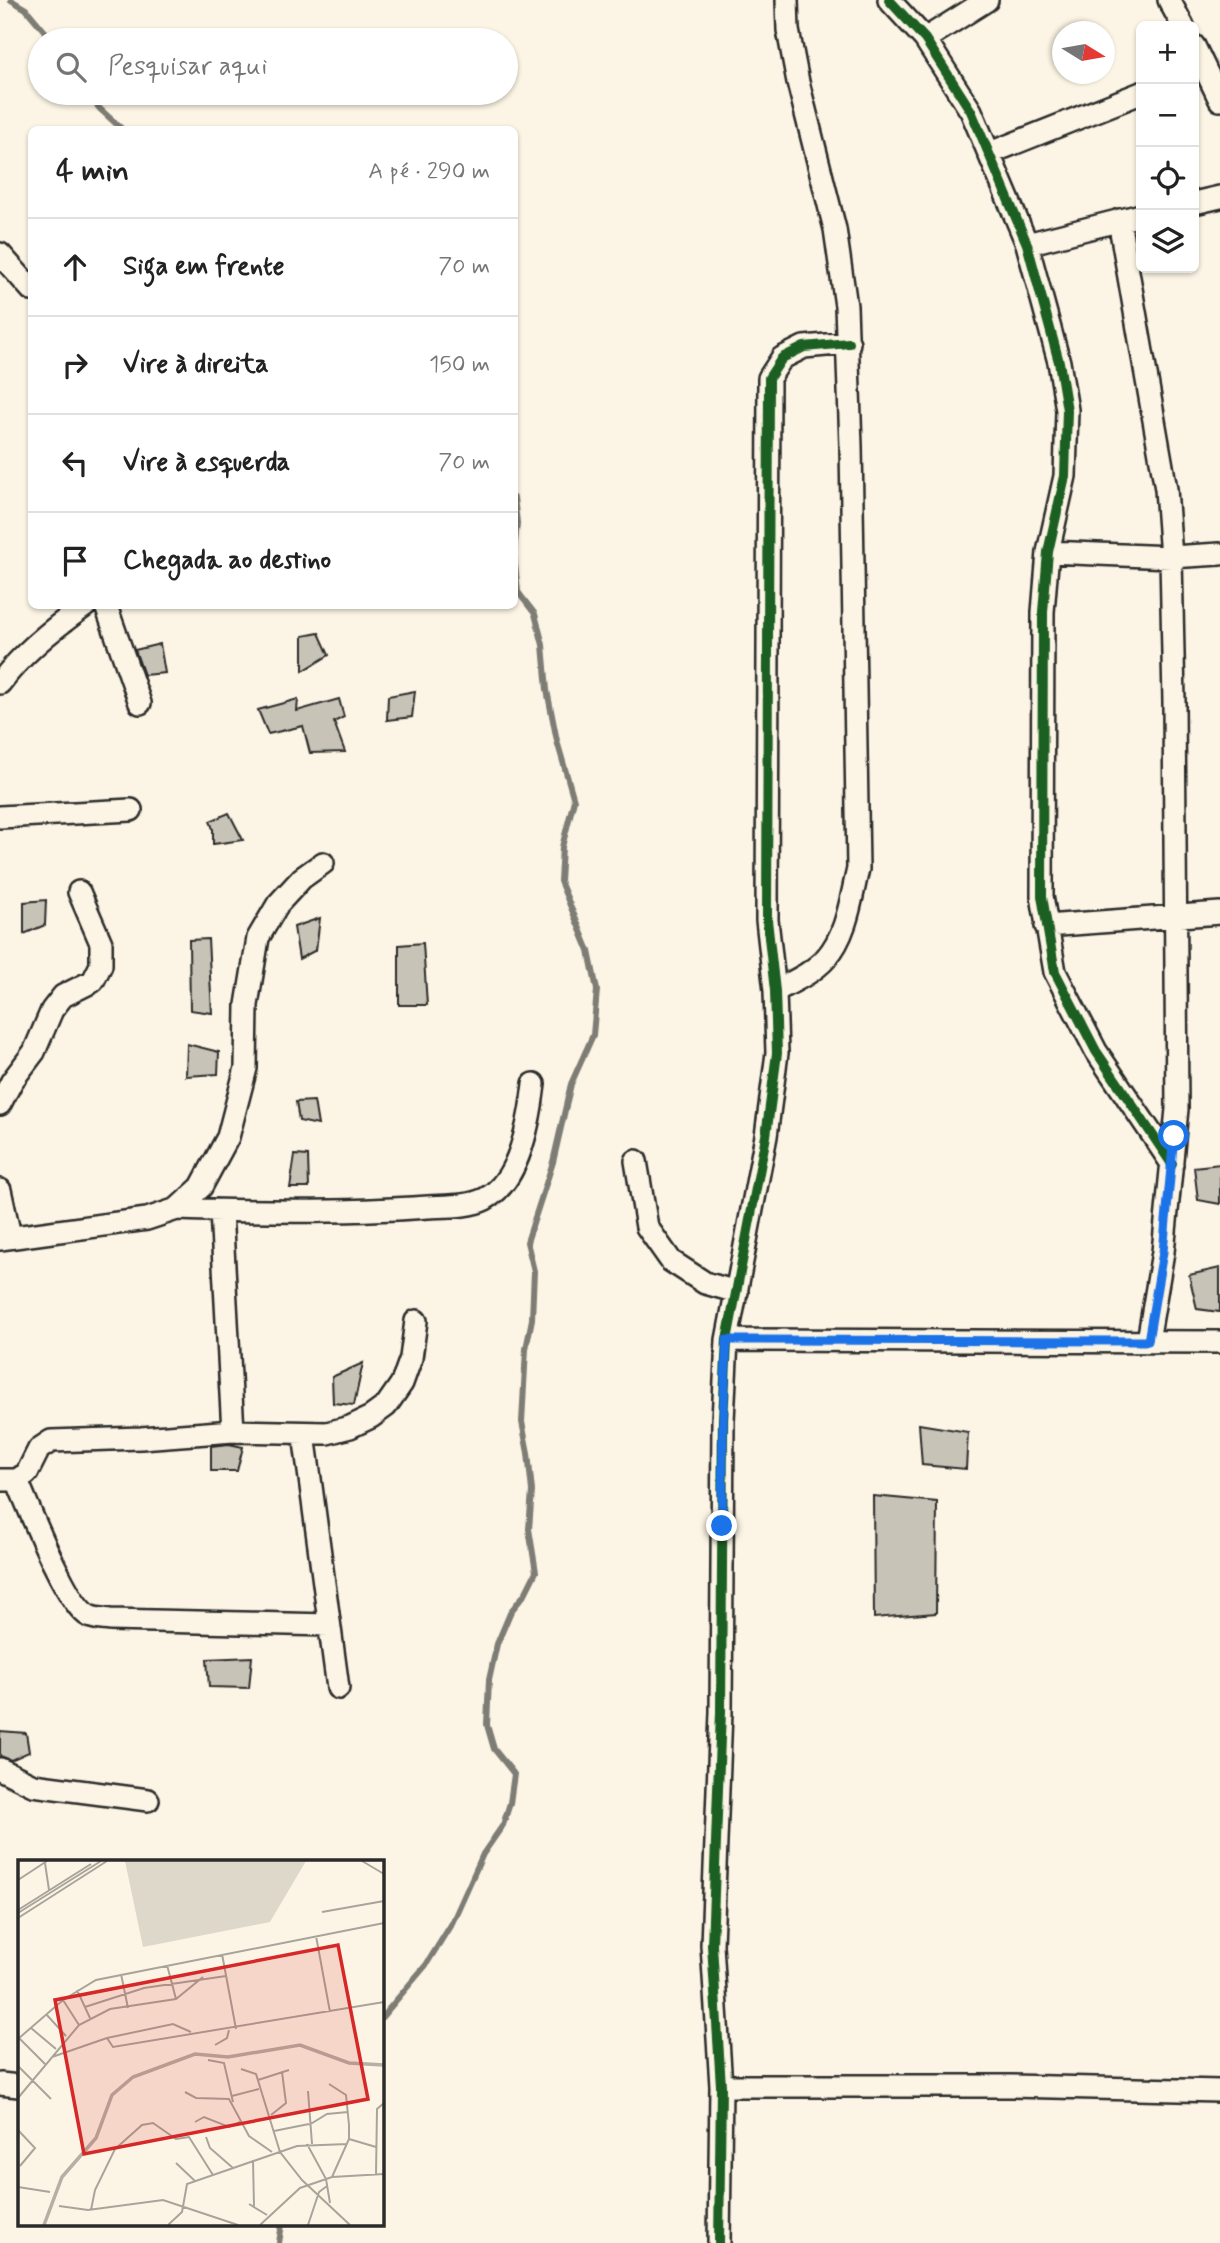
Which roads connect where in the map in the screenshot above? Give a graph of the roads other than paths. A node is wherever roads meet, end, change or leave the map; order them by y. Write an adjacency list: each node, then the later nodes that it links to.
1 (787, 0): 18 (street)
2 (889, 0): 6 (street)
3 (987, 0): 6 (street)
4 (1169, 0): 5 (street)
5 (1180, 21)
6 (925, 39): 10 (street)
7 (1199, 68): 9 (street)
8 (1136, 95): 10 (street)
9 (1220, 100)
10 (990, 153): 15 (street)
11 (1220, 197): 12 (street)
12 (1199, 202)
13 (1136, 216): 14 (street)
14 (1119, 220): 15 (street); 21 (street)
15 (1027, 244): 19 (street)
16 (0, 254): 17 (street)
17 (28, 286)
18 (849, 342): 33 (street); 33 (street)
19 (1048, 552): 21 (street); 32 (street)
20 (1220, 555): 21 (street)
21 (1171, 557): 31 (street)
22 (81, 609): 24 (street)
23 (107, 609): 25 (street)
24 (0, 683)
25 (140, 703)
26 (131, 810): 27 (street)
27 (0, 817)
28 (323, 863): 39 (street)
29 (79, 892): 35 (street)
30 (1220, 913): 31 (street)
31 (1176, 915): 32 (street); 37 (street)
32 (1046, 926): 37 (street)
33 (775, 991): 42 (street)
34 (534, 1084): 40 (street)
35 (0, 1104)
36 (636, 1161): 42 (street)
37 (1172, 1164): 45 (street)
38 (0, 1190): 41 (street)
39 (177, 1209): 40 (street); 41 (street)
40 (221, 1211): 47 (street)
41 (5, 1237)
42 (737, 1292): 44 (street)
43 (416, 1321): 48 (street)
44 (727, 1340): 45 (street); 56 (street)
45 (1148, 1341): 46 (street)
46 (1220, 1342)
47 (233, 1431): 48 (street); 49 (street)
48 (304, 1434): 50 (street)
49 (9, 1480): 50 (street)
50 (329, 1625): 51 (street)
51 (338, 1688)
52 (0, 1769): 53 (street)
53 (148, 1800)
54 (0, 2084): 55 (street)
55 (18, 2086)
56 (721, 2086): 57 (street); 58 (street)
57 (1220, 2091)
58 (719, 2243)

